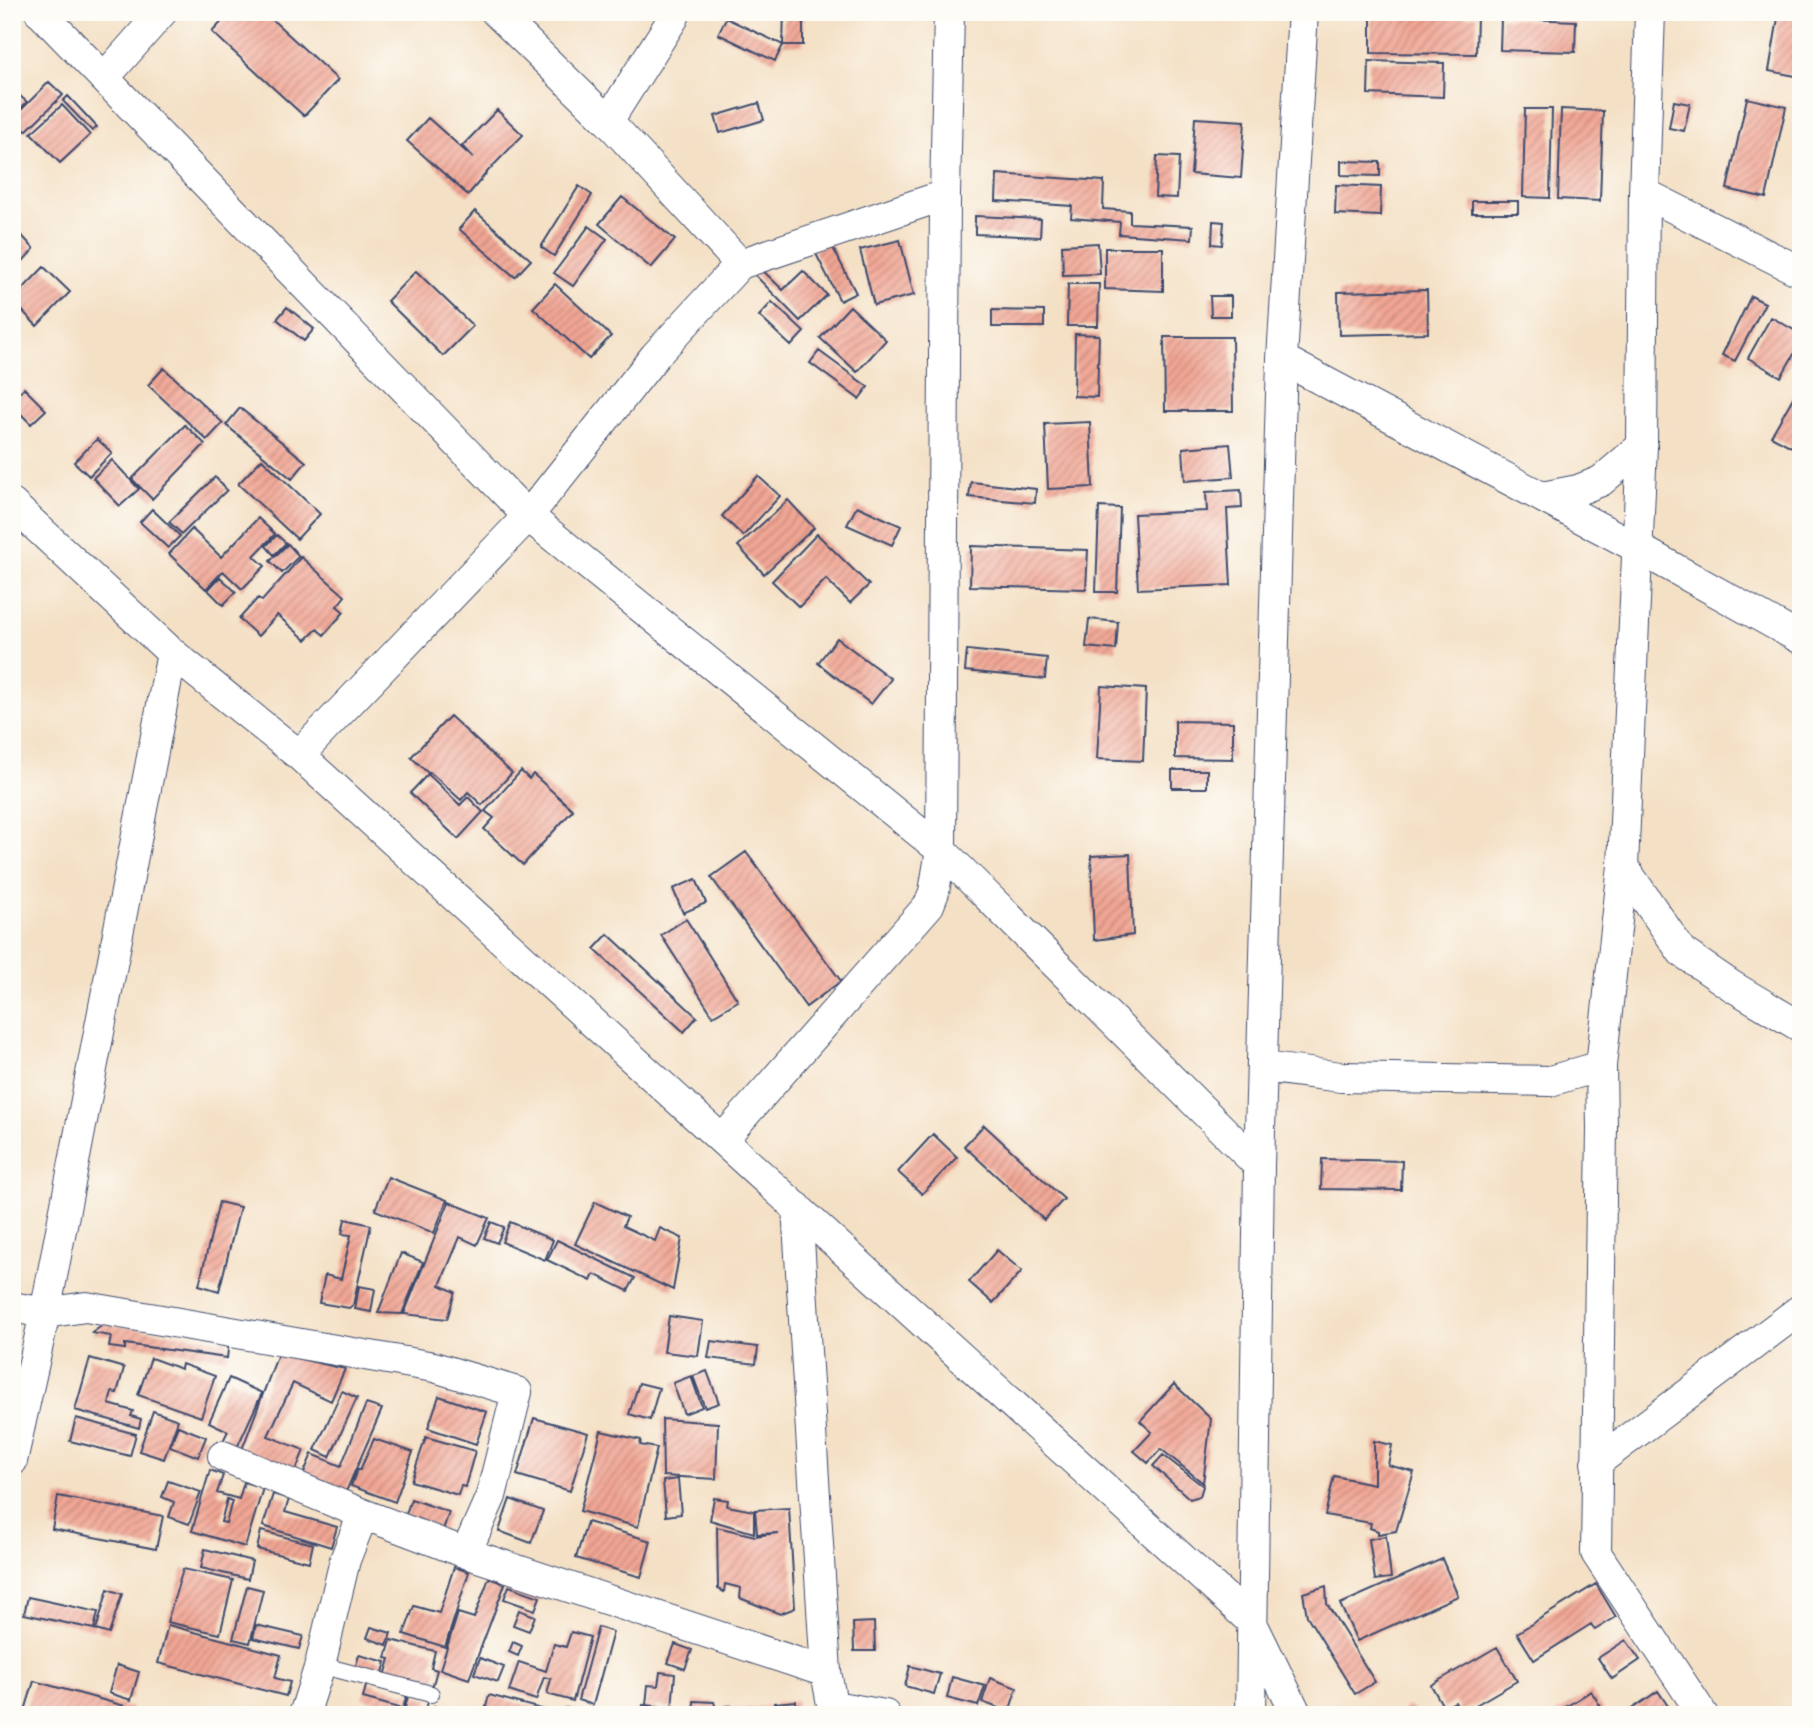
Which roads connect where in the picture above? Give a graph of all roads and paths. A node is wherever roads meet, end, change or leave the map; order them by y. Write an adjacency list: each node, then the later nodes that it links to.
1 (40, 12): 8 (street)
2 (162, 12): 8 (street)
3 (495, 12): 9 (street)
4 (674, 12): 9 (street)
5 (949, 12): 11 (street)
6 (1303, 12): 14 (street)
7 (1650, 12): 10 (street)
8 (106, 77): 18 (street)
9 (608, 121): 12 (street)
10 (1644, 193): 13 (street); 15 (street)
11 (945, 195): 12 (street); 23 (street)
12 (740, 264): 18 (street)
13 (1801, 272)
14 (1282, 359): 16 (street); 27 (street)
15 (1642, 446): 16 (street); 19 (street)
16 (1542, 497): 19 (street)
17 (12, 504): 21 (street)
18 (528, 516): 22 (street); 23 (street)
19 (1636, 547): 20 (street); 24 (street)
20 (1801, 639)
21 (172, 653): 22 (street); 33 (street)
22 (299, 755): 28 (street)
23 (941, 850): 28 (street); 29 (street)
24 (1623, 866): 25 (street); 26 (street)
25 (1801, 1027)
26 (1601, 1066): 27 (street); 36 (street)
27 (1262, 1067): 29 (street)
28 (723, 1139): 30 (street)
29 (1259, 1166): 39 (street)
30 (797, 1207): 39 (street); 41 (street)
31 (12, 1307): 33 (street)
32 (1801, 1308): 36 (street)
33 (45, 1313): 35 (street); 38 (street)
34 (223, 1456): 37 (street)
35 (12, 1461)
36 (1596, 1463): 48 (street)
37 (363, 1514): 38 (street); 40 (street)
38 (467, 1553): 41 (street)
39 (1251, 1621): 46 (street); 47 (street)
40 (320, 1665): 42 (lane); 44 (street)
41 (827, 1672): 43 (street)
42 (431, 1694)
43 (834, 1710): 45 (street)
44 (304, 1715)
45 (885, 1715)
46 (1251, 1715)
47 (1297, 1715)
48 (1703, 1715)

